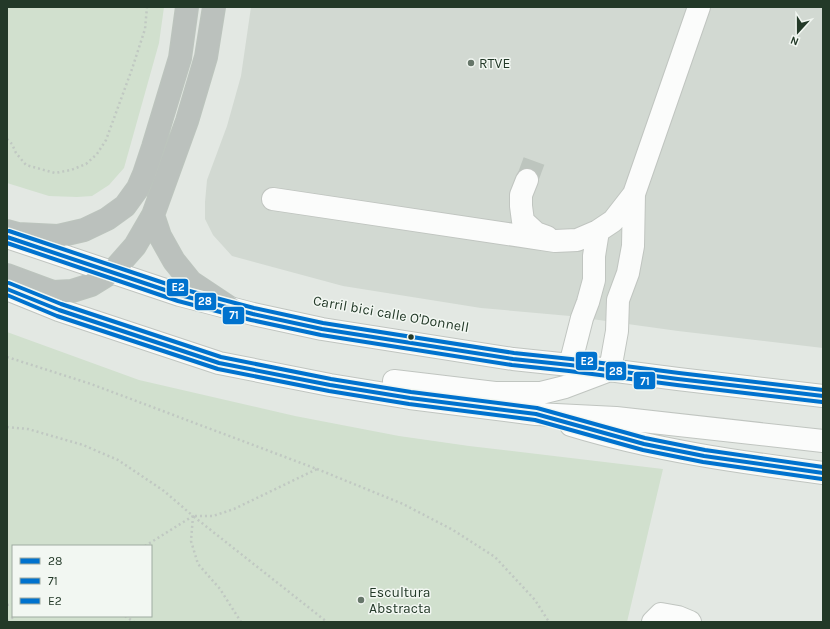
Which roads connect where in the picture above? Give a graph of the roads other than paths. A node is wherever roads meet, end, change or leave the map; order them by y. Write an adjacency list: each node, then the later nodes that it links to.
1 (187, 7): 8 (highway)
2 (214, 7): 7 (highway)
3 (699, 7): 5 (street)
4 (527, 180): 11 (street)
5 (634, 194): 9 (street); 17 (street)
6 (273, 199): 11 (street)
7 (153, 215): 12 (highway); 15 (highway)
8 (7, 231)
9 (598, 231): 11 (street); 16 (street)
10 (7, 236): 12 (street)
11 (555, 241)
12 (112, 272): 13 (highway); 15 (street)
13 (7, 275)
14 (7, 289): 18 (street)
15 (234, 310): 16 (street)
16 (570, 365): 17 (street)
17 (610, 370): 18 (street); 19 (street)
18 (330, 386): 20 (street)
19 (823, 396)
20 (536, 414): 21 (street); 22 (street)
21 (823, 441)
22 (823, 473)
23 (653, 622): 24 (street)
24 (690, 622)

